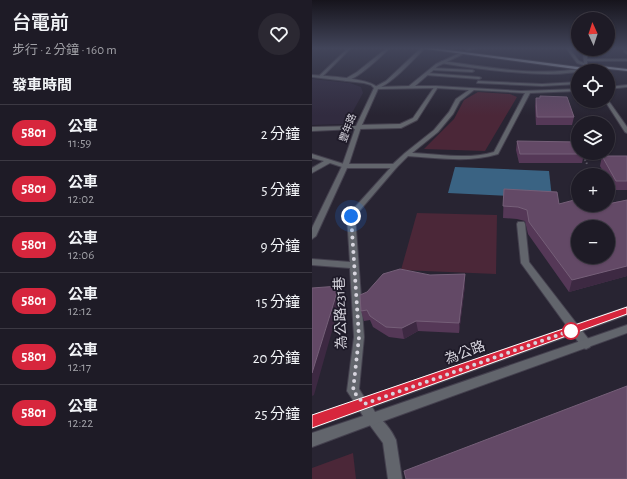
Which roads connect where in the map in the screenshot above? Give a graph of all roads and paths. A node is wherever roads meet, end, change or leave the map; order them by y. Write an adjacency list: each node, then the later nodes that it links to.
1 (327, 70): 12 (street)
2 (361, 70): 13 (street)
3 (399, 70): 20 (street)
4 (431, 70): 9 (street)
5 (483, 70): 14 (street, 為公路231巷)
6 (508, 70): 7 (street)
7 (558, 70)
8 (615, 73): 10 (main road)
9 (427, 74): 14 (street); 17 (street)
10 (627, 74)
11 (312, 76): 12 (street)
12 (321, 76): 13 (street)
13 (346, 80): 20 (street)
14 (479, 80): 15 (street); 21 (street, 為公路231巷)
15 (571, 83)
16 (627, 86): 19 (street)
17 (411, 87): 18 (street); 20 (street)
18 (436, 87): 21 (street); 25 (street)
19 (615, 87)
20 (376, 88): 25 (street, 豐年路)
21 (473, 89): 23 (street); 28 (street, 為公路231巷)
22 (571, 90): 23 (street)
23 (528, 92): 28 (street)
24 (612, 108): 27 (street)
25 (358, 127): 26 (street); 33 (street, 豐年路)
26 (312, 129)
27 (627, 131)
28 (407, 154): 34 (street, 為公路231巷)
29 (312, 156): 31 (street)
30 (585, 160): 32 (path)
31 (329, 161): 33 (street); 35 (street)
32 (587, 164)
33 (345, 166): 34 (street); 37 (street, 豐年路)
34 (396, 166): 40 (street, 為公路231巷)
35 (312, 171)
36 (521, 224): 42 (street)
37 (314, 227): 38 (street, 豐年路)
38 (312, 236)
39 (312, 262): 40 (street)
40 (353, 265): 45 (street, 為公路231巷)
41 (627, 311): 42 (street, 為公路)
42 (575, 329): 44 (street); 45 (street, 為公路)
43 (627, 329): 44 (street)
44 (586, 344): 46 (street)
45 (364, 404): 46 (street, 為公路231巷); 47 (street, 為公路)
46 (373, 420): 48 (street); 49 (street, 為公路231巷)
47 (312, 422)
48 (312, 440)
49 (395, 479)

